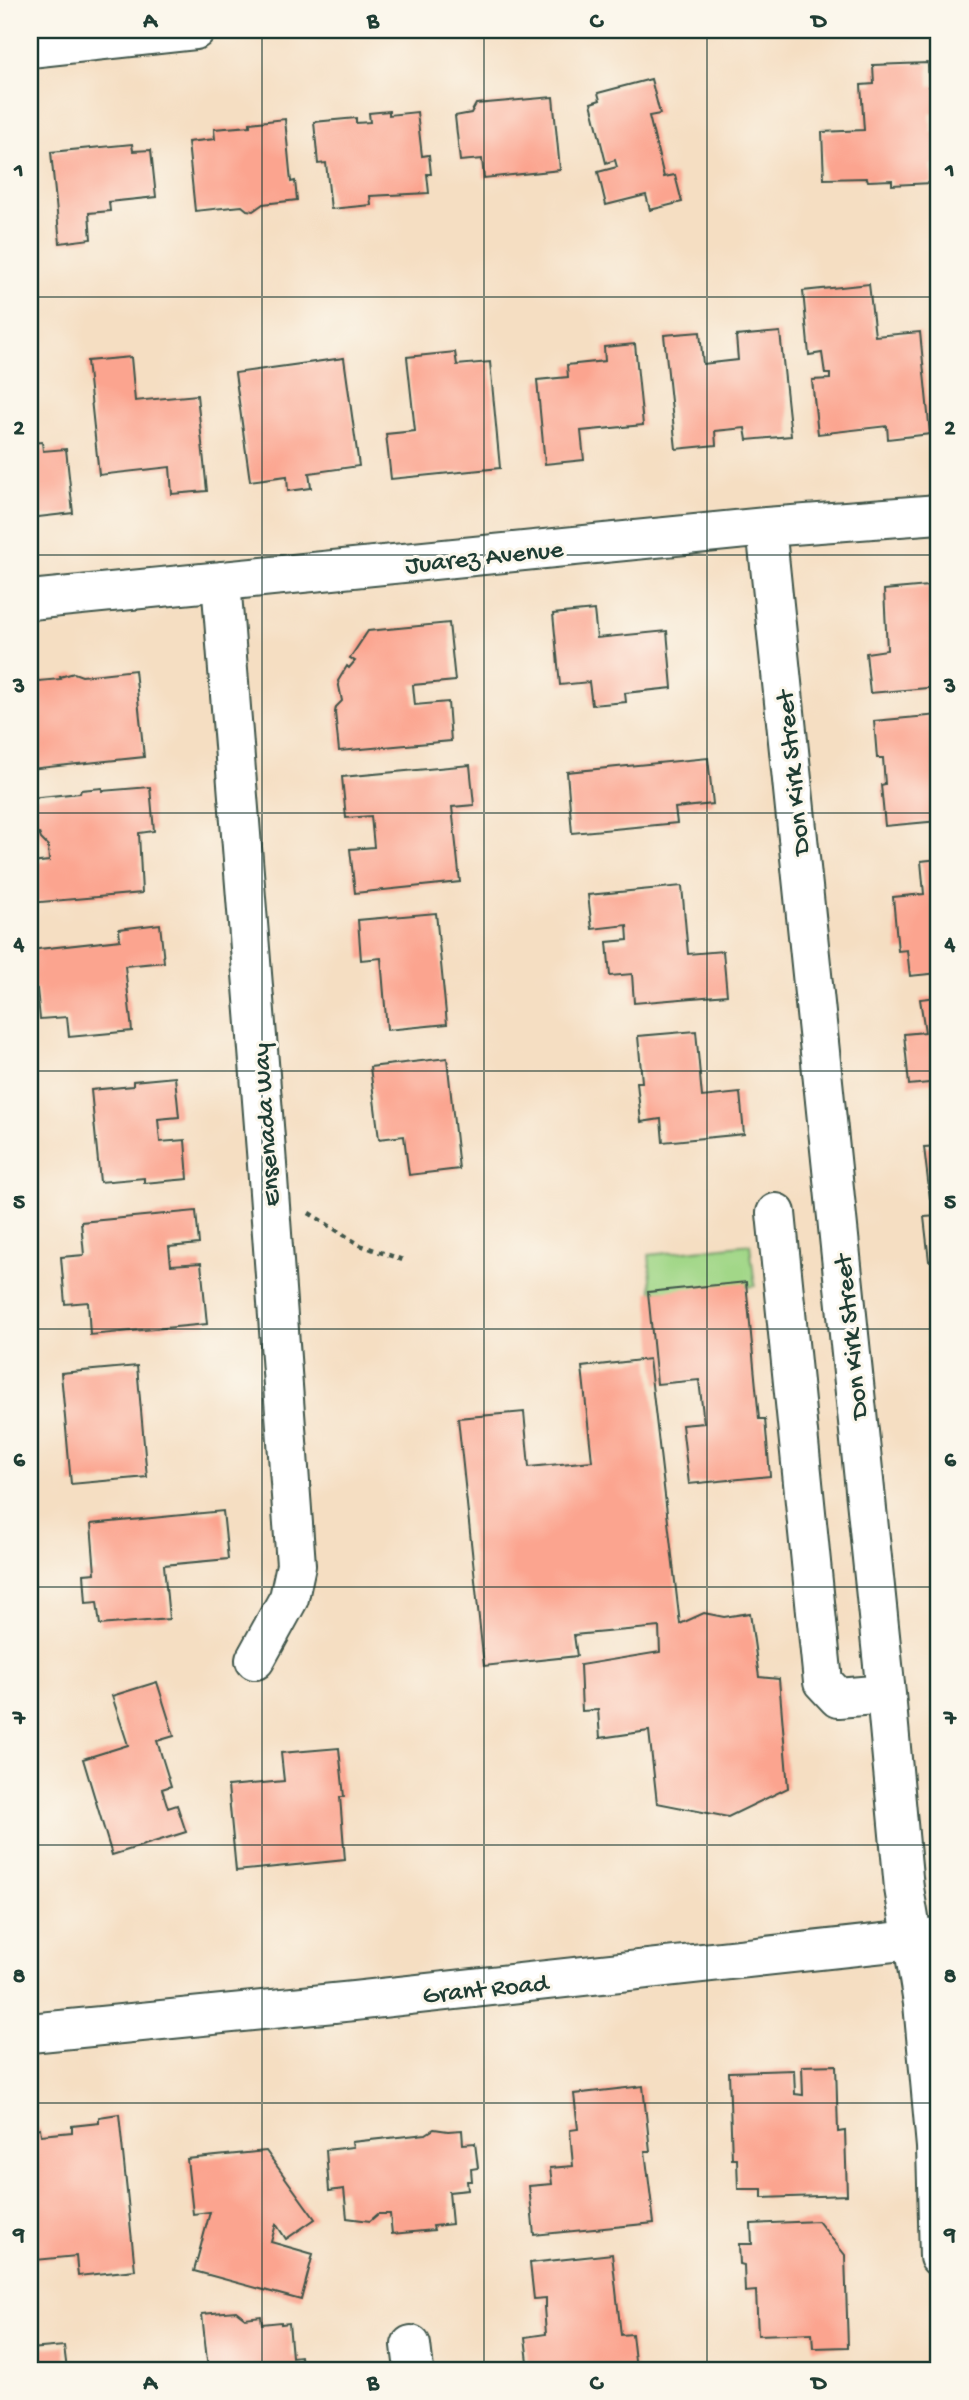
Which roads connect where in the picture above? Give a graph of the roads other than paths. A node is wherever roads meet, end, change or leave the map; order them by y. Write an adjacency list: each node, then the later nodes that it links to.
1 (195, 30): 2 (street)
2 (30, 48)
3 (939, 514): 4 (street, Juarez Avenue)
4 (766, 527): 5 (street, Juarez Avenue); 9 (street, Don Kirk Street)
5 (221, 581): 6 (street, Juarez Avenue); 8 (street, Ensenada Way)
6 (30, 600)
7 (776, 1213): 9 (street)
8 (255, 1660)
9 (886, 1694): 10 (street, Don Kirk Street)
10 (925, 1939): 11 (street, Grant Road); 12 (street, Don Kirk Street)
11 (30, 2033)
12 (939, 2258)

